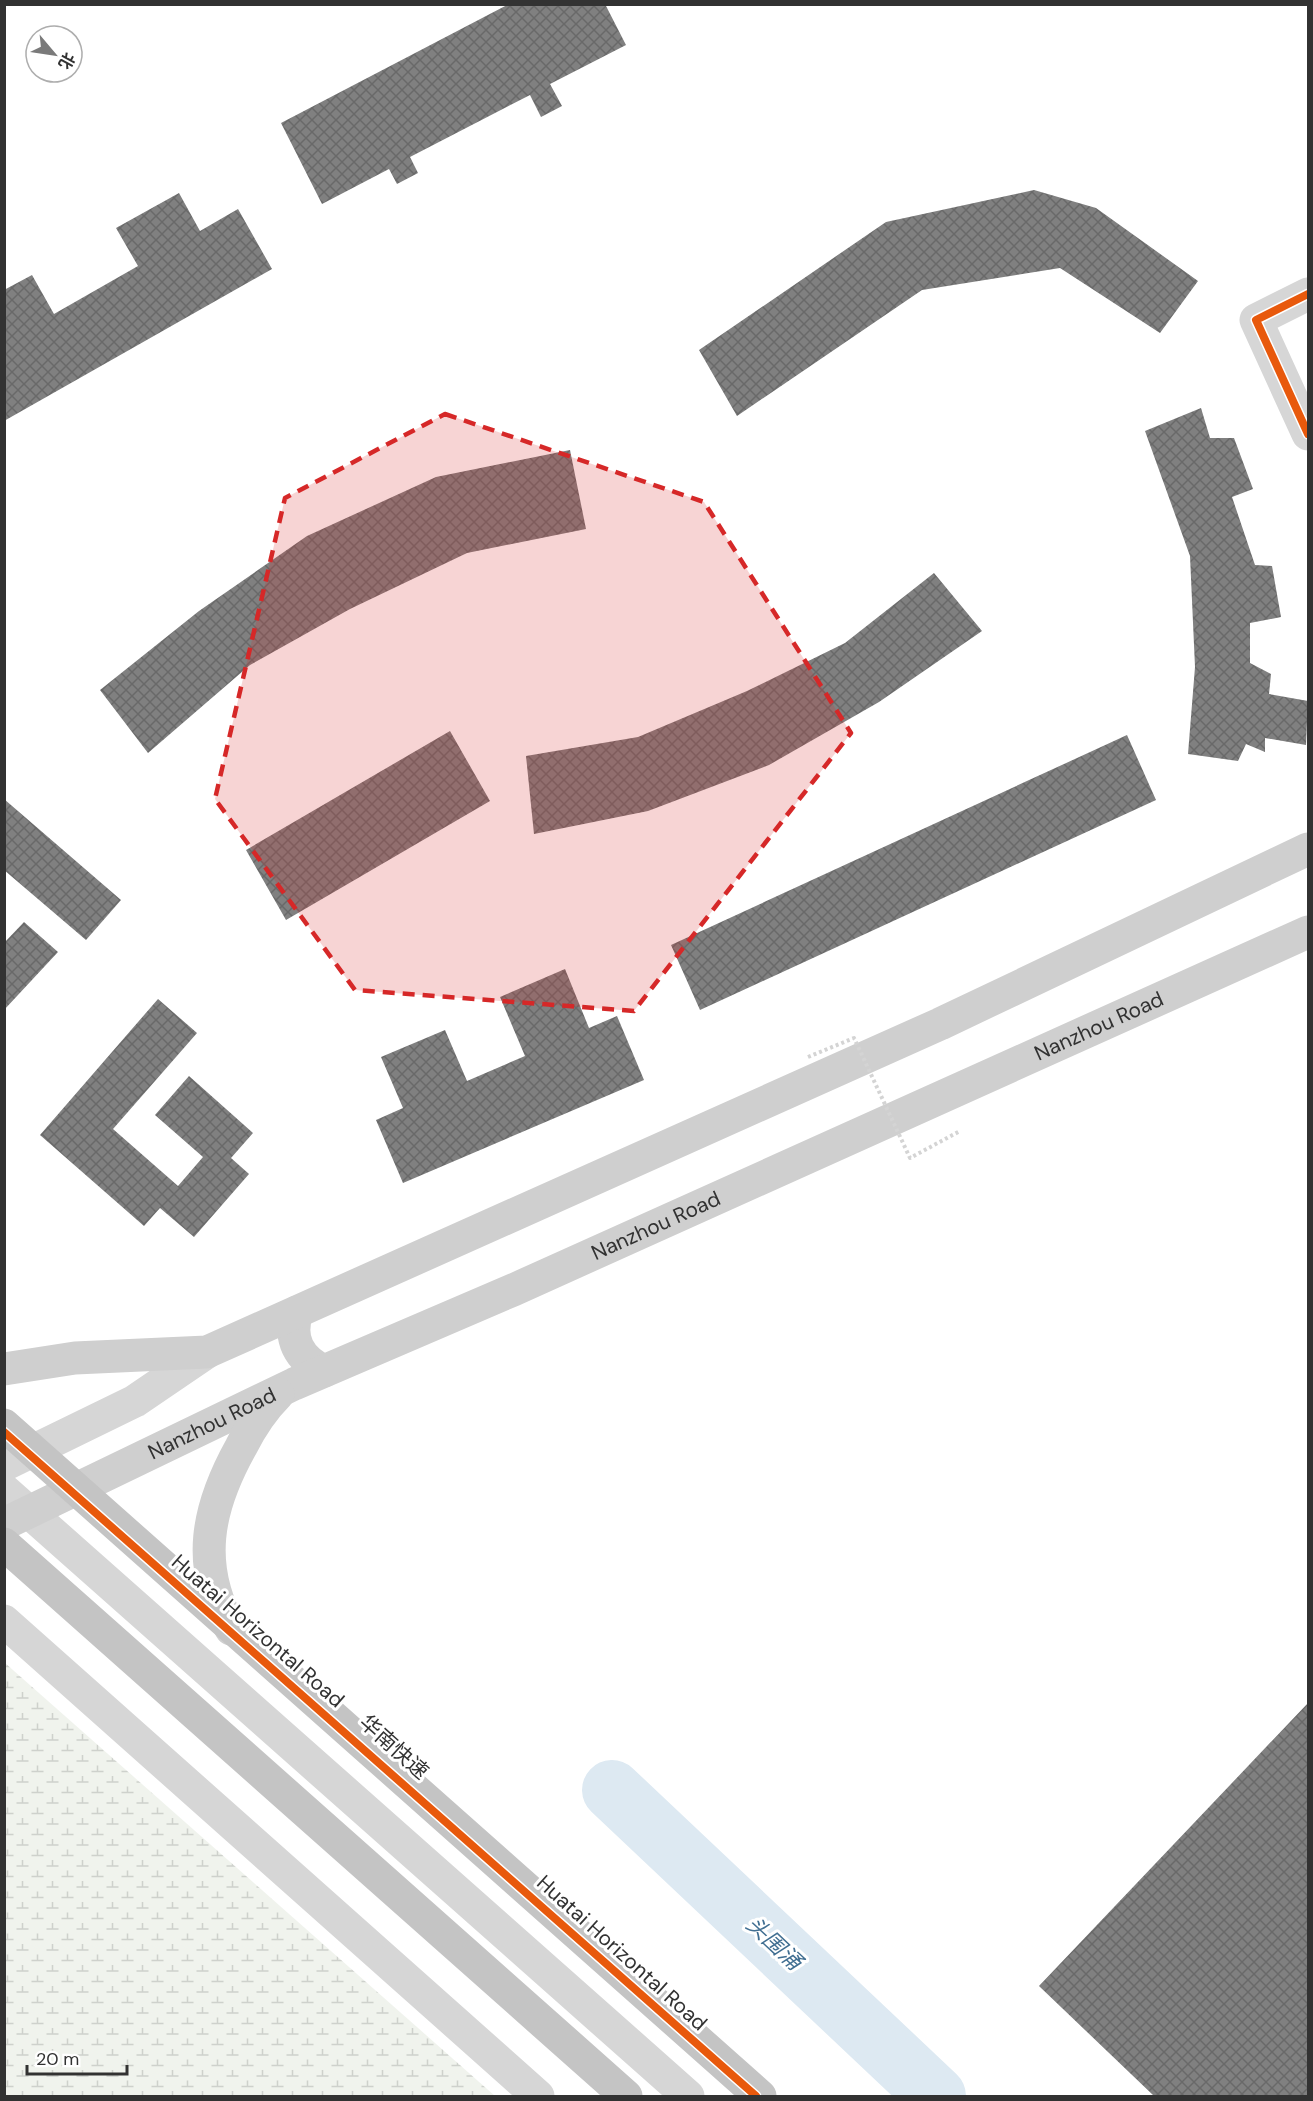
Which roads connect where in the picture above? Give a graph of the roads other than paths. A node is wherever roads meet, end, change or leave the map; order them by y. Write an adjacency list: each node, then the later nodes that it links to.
1 (1308, 294): 2 (street)
2 (1308, 434)
3 (1308, 849): 5 (main road)
4 (1308, 932): 8 (main road, Nanzhou Road)
5 (297, 1312): 6 (main road); 8 (main road)
6 (207, 1352): 7 (main road); 12 (street)
7 (4, 1369)
8 (324, 1371): 9 (main road, Nanzhou Road)
9 (283, 1389): 14 (main road, Nanzhou Road); 19 (main road)
10 (4, 1425): 24 (highway, 华南快速, bridge)
11 (4, 1432): 12 (street, Huatai Horizontal Road)
12 (17, 1459): 14 (street, Huatai Horizontal Road)
13 (4, 1490): 15 (street)
14 (71, 1490): 15 (main road, Nanzhou Road); 19 (street, Huatai Horizontal Road)
15 (16, 1518): 23 (street)
16 (4, 1544): 22 (highway)
17 (4, 1557): 21 (street)
18 (4, 1621): 20 (street)
19 (233, 1633): 24 (street, Huatai Horizontal Road)
20 (538, 2097)
21 (612, 2097)
22 (626, 2097)
23 (688, 2097)
24 (758, 2097)

